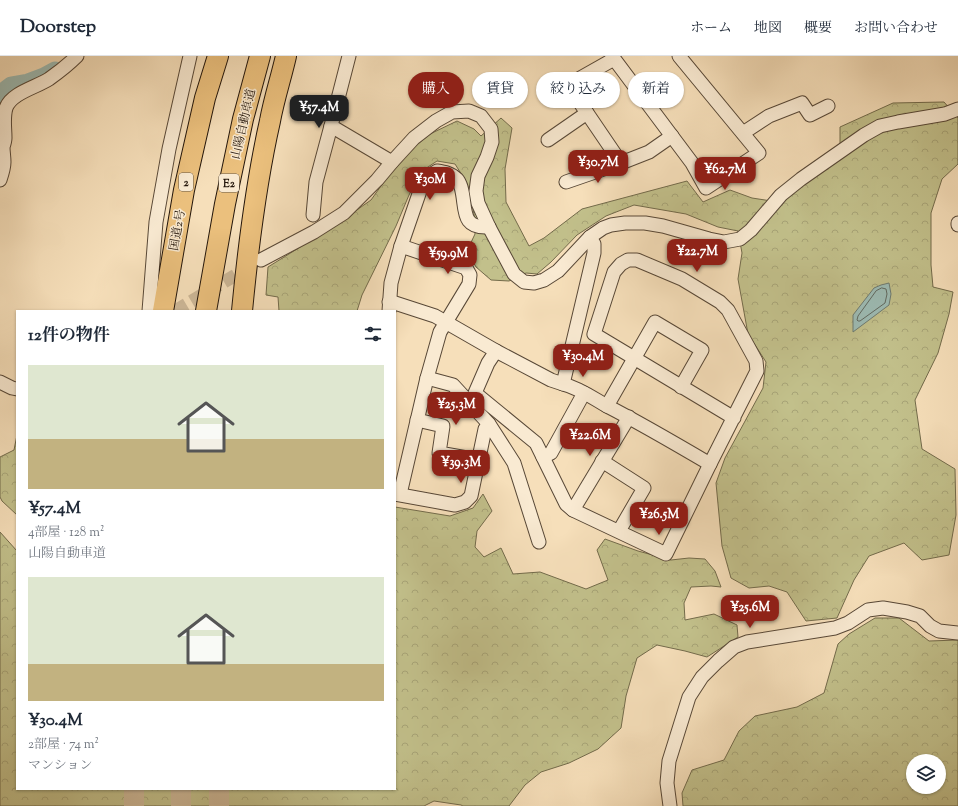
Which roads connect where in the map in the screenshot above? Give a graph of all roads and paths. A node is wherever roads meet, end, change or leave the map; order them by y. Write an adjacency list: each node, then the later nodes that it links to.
1 (77, 56): 18 (street)
2 (190, 56): 26 (street)
3 (218, 56): 27 (highway, 国道2号 / 2)
4 (260, 56): 28 (highway, 山陽自動車道 / E2)
5 (286, 56): 29 (highway, 山陽自動車道 / E2)
6 (349, 56): 12 (street)
7 (678, 56): 13 (street)
8 (613, 58): 11 (street); 14 (street)
9 (828, 106): 13 (street)
10 (958, 108): 22 (street)
11 (587, 113): 15 (street); 17 (street)
12 (331, 126): 16 (street); 20 (street)
13 (743, 134): 14 (street)
14 (672, 136): 17 (street)
15 (548, 140)
16 (392, 162): 21 (street); 24 (street)
17 (621, 163): 19 (street)
18 (0, 180)
19 (566, 182)
20 (313, 215)
21 (489, 227): 22 (street); 23 (street)
22 (590, 237): 35 (street)
23 (401, 246): 25 (street); 30 (street)
24 (261, 260)
25 (389, 307): 30 (street)
26 (149, 310)
27 (163, 310)
28 (206, 310)
29 (242, 310)
30 (446, 323): 31 (street); 33 (street)
31 (496, 352): 35 (street); 44 (street)
32 (634, 358): 36 (street); 36 (street); 39 (street); 41 (street)
33 (427, 378): 42 (street); 43 (street)
34 (0, 382): 37 (street)
35 (563, 384): 38 (street)
36 (681, 387): 41 (street)
37 (16, 389)
38 (584, 393): 39 (street); 44 (street)
39 (607, 406): 40 (street)
40 (629, 417): 46 (street); 47 (street)
41 (734, 418): 47 (street)
42 (417, 420): 45 (street); 48 (street)
43 (489, 424): 45 (street); 51 (street)
44 (543, 457): 49 (street)
45 (478, 460): 48 (street)
46 (602, 461): 49 (street); 50 (street)
47 (710, 464): 50 (street)
48 (397, 494)
49 (573, 510): 50 (street)
50 (619, 531)
51 (540, 542)
52 (958, 632): 53 (street)
53 (670, 806)

